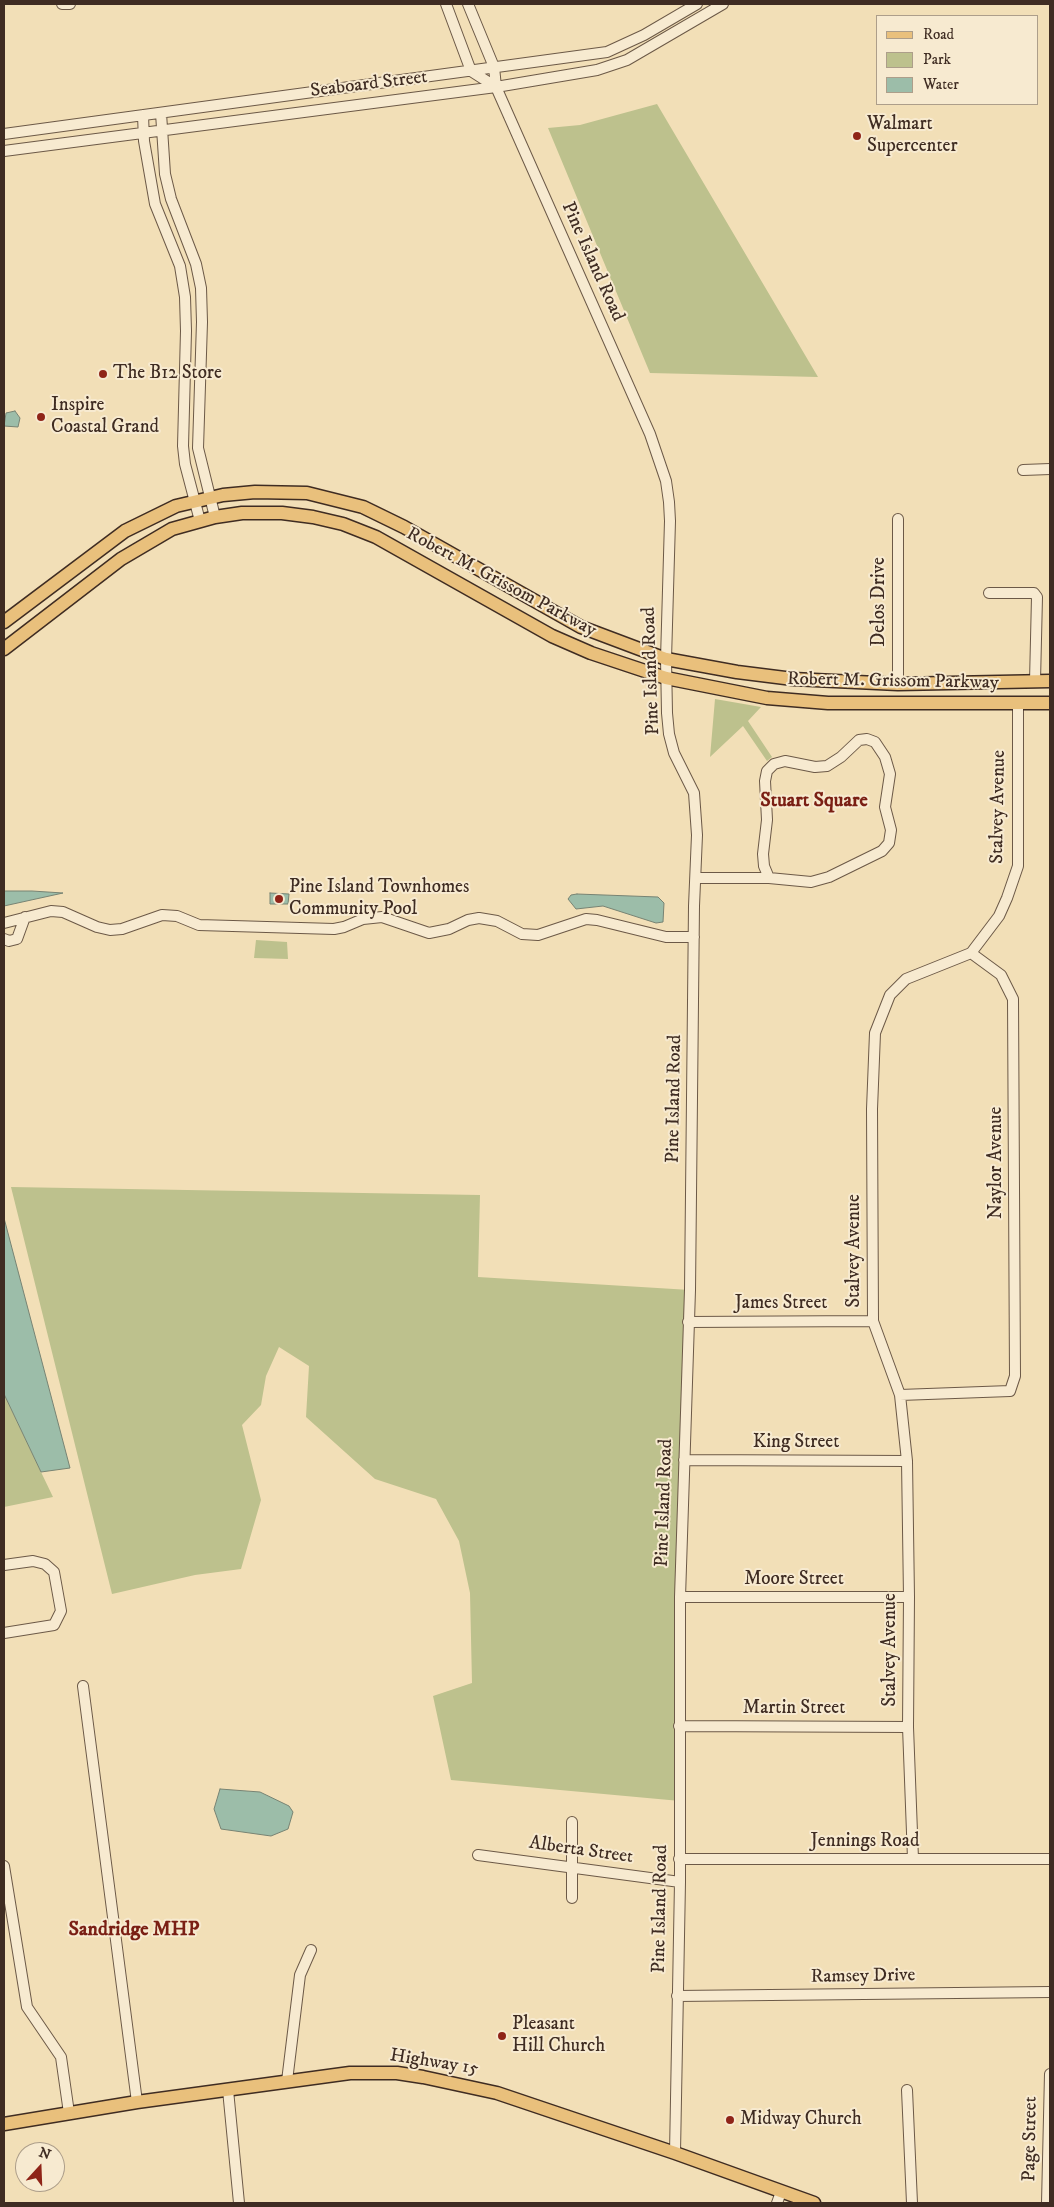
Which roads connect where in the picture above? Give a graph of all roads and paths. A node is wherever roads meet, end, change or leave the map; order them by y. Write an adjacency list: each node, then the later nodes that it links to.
1 (62, 4): 2 (street)
2 (70, 4)
3 (446, 4): 8 (street)
4 (468, 4): 7 (street, Pine Island Road)
5 (697, 4): 7 (street, Seaboard Street)
6 (722, 4): 9 (street, Seaboard Street)
7 (494, 67): 8 (street, Seaboard Street); 9 (street, Pine Island Road)
8 (471, 71): 9 (street); 10 (street, Seaboard Street)
9 (496, 87): 12 (street, Seaboard Street); 28 (street, Pine Island Road)
10 (161, 113): 11 (street, Seaboard Street); 12 (street)
11 (143, 115): 13 (street); 14 (street, Seaboard Street)
12 (162, 130): 13 (street, Seaboard Street); 16 (street)
13 (144, 132): 15 (street, Seaboard Street); 17 (street)
14 (4, 134)
15 (4, 151)
16 (200, 399): 17 (street); 20 (street)
17 (184, 400): 21 (street)
18 (1050, 469): 19 (street)
19 (1023, 470)
20 (210, 498): 21 (main road, Robert M. Grissom Parkway); 22 (street); 28 (main road, Robert M. Grissom Parkway)
21 (194, 502): 24 (street); 26 (main road, Robert M. Grissom Parkway)
22 (216, 517): 24 (main road, Robert M. Grissom Parkway); 29 (main road, Robert M. Grissom Parkway)
23 (898, 519): 33 (street, Delos Drive)
24 (200, 521): 27 (main road, Robert M. Grissom Parkway)
25 (989, 593): 31 (street)
26 (4, 622)
27 (4, 649)
28 (666, 659): 29 (street, Pine Island Road); 30 (main road, Robert M. Grissom Parkway)
29 (666, 678): 34 (main road, Robert M. Grissom Parkway); 37 (street, Pine Island Road)
30 (834, 681): 33 (main road, Robert M. Grissom Parkway); 34 (main road)
31 (1035, 681): 32 (main road, Robert M. Grissom Parkway); 33 (main road, Robert M. Grissom Parkway)
32 (1050, 681)
33 (898, 684)
34 (828, 703): 35 (main road, Robert M. Grissom Parkway)
35 (1018, 703): 36 (main road, Robert M. Grissom Parkway); 43 (street, Stalvey Avenue)
36 (1050, 703)
37 (696, 878): 38 (street); 41 (street, Pine Island Road)
38 (769, 878): 38 (street)
39 (25, 917): 40 (street); 41 (street); 42 (street)
40 (4, 923)
41 (694, 937): 44 (street, Pine Island Road)
42 (4, 939)
43 (971, 952): 45 (street, Stalvey Avenue); 46 (street, Naylor Avenue)
44 (688, 1322): 45 (street, James Street); 47 (street, Pine Island Road)
45 (873, 1322): 46 (street, Stalvey Avenue)
46 (900, 1395): 48 (street, Stalvey Avenue)
47 (684, 1460): 48 (street, King Street); 50 (street, Pine Island Road)
48 (907, 1462): 51 (street, Stalvey Avenue)
49 (4, 1565): 52 (street)
50 (680, 1597): 51 (street, Moore Street); 54 (street, Pine Island Road)
51 (909, 1597): 55 (street, Stalvey Avenue)
52 (4, 1633)
53 (83, 1686): 72 (street)
54 (679, 1726): 55 (street, Martin Street); 58 (street, Pine Island Road)
55 (908, 1727): 59 (street, Stalvey Avenue)
56 (572, 1822): 62 (street)
57 (478, 1855): 62 (street, Alberta Street)
58 (679, 1859): 59 (street, Jennings Road); 63 (street, Pine Island Road)
59 (913, 1859): 60 (street, Jennings Road)
60 (1050, 1860)
61 (4, 1866): 73 (street)
62 (571, 1868): 63 (street, Alberta Street); 64 (street)
63 (680, 1882): 67 (street, Pine Island Road)
64 (572, 1898)
65 (311, 1950): 69 (street)
66 (1050, 1992): 67 (street, Ramsey Drive)
67 (677, 1996): 75 (street, Pine Island Road)
68 (1050, 2074): 80 (street, Page Street)
69 (287, 2081): 70 (main road, Highway 15); 75 (main road, Highway 15)
70 (228, 2090): 72 (main road, Highway 15); 77 (street)
71 (907, 2090): 79 (street)
72 (137, 2102): 73 (main road, Highway 15)
73 (69, 2113): 74 (main road, Highway 15)
74 (4, 2124)
75 (675, 2153): 76 (main road, Highway 15)
76 (779, 2198): 78 (main road, Highway 15)
77 (239, 2203)
78 (814, 2203)
79 (912, 2203)
80 (1047, 2203)

